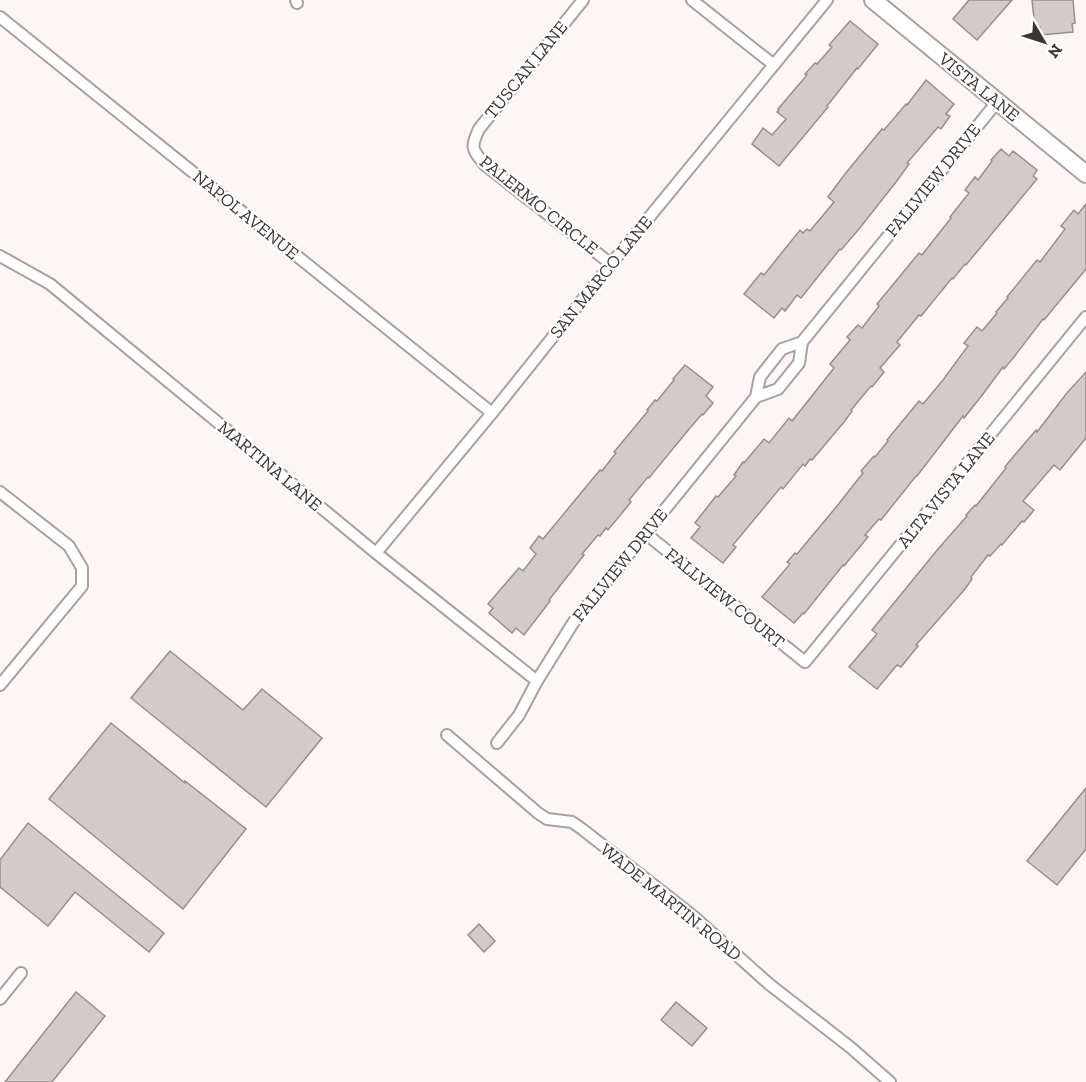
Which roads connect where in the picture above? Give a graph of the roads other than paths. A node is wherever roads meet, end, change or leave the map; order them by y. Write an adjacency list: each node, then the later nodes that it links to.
1 (583, 0): 8 (street, TUSCAN LANE)
2 (693, 0): 6 (street)
3 (827, 0): 6 (street, SAN MARCO LANE)
4 (873, 0): 7 (street, VISTA LANE)
5 (0, 17): 15 (street, NAPOL AVENUE)
6 (774, 65): 11 (street, SAN MARCO LANE)
7 (997, 102): 9 (street, VISTA LANE); 13 (street, FALLVIEW DRIVE)
8 (472, 142): 11 (street, PALERMO CIRCLE)
9 (1086, 174)
10 (0, 256): 18 (street, MARTINA LANE)
11 (611, 264): 15 (street, SAN MARCO LANE)
12 (1086, 317): 19 (street, ALTA VISTA LANE)
13 (802, 342): 14 (street, FALLVIEW DRIVE); 14 (street, FALLVIEW DRIVE)
14 (756, 397): 17 (street, FALLVIEW DRIVE)
15 (492, 413): 18 (street, SAN MARCO LANE)
16 (0, 492): 21 (street)
17 (645, 533): 19 (street, FALLVIEW COURT); 20 (street, FALLVIEW DRIVE)
18 (376, 554): 20 (street, MARTINA LANE)
19 (805, 662)
20 (537, 681): 23 (street, FALLVIEW DRIVE)
21 (0, 685)
22 (447, 735): 26 (street, WADE MARTIN ROAD)
23 (497, 743)
24 (21, 973): 25 (street)
25 (0, 999)
26 (890, 1082)

